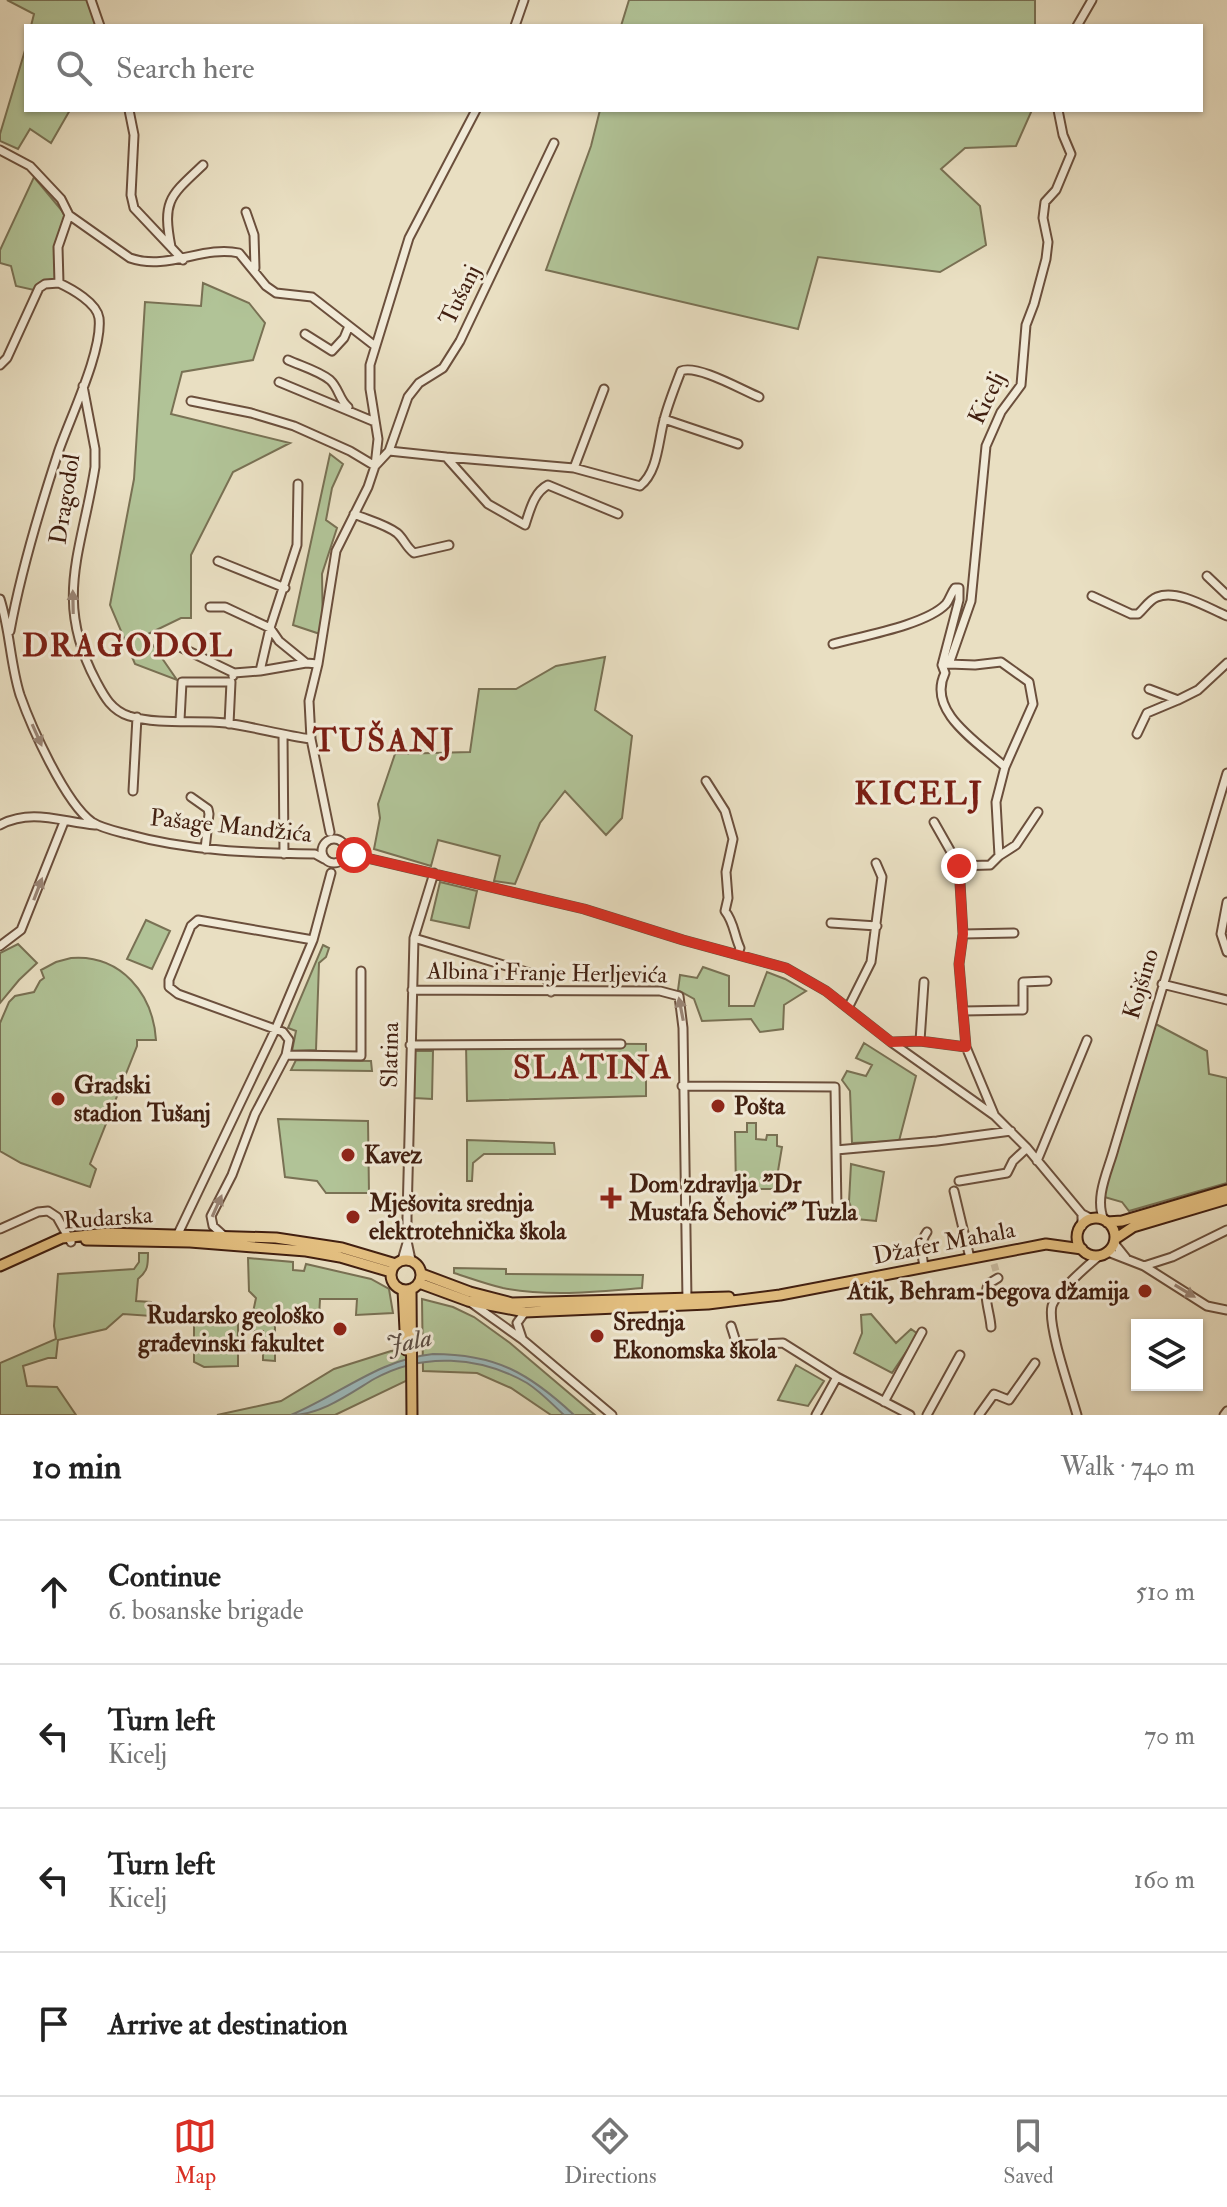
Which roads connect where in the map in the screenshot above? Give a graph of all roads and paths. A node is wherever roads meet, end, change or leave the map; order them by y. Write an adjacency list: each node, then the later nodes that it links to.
1 (91, 0): 4 (street)
2 (524, 0): 5 (street)
3 (1092, 0): 6 (street)
4 (99, 24)
5 (516, 24)
6 (1078, 24)
7 (129, 112): 15 (street)
8 (475, 112): 21 (street)
9 (1058, 112): 56 (street, Kicelj)
10 (554, 143): 33 (street, Tušanj)
11 (0, 150): 14 (street)
12 (203, 165): 15 (street)
13 (246, 212): 17 (street)
14 (69, 215): 16 (street); 18 (street)
15 (172, 249): 16 (street)
16 (183, 260): 17 (street)
17 (255, 271): 19 (street)
18 (59, 283): 23 (street); 25 (street, Dragodol)
19 (349, 326): 20 (street); 21 (street)
20 (305, 334)
21 (375, 346): 31 (street)
22 (288, 360): 29 (street)
23 (0, 365)
24 (279, 382): 29 (street)
25 (83, 386): 50 (street); 62 (street, Dragodol, one-way to 25)
26 (604, 389): 36 (street)
27 (759, 397): 30 (street)
28 (191, 401): 35 (street)
29 (357, 413): 31 (street)
30 (664, 419): 32 (street); 36 (street)
31 (375, 422): 35 (street)
32 (738, 444)
33 (389, 451): 34 (street); 35 (street)
34 (446, 457): 36 (street); 39 (street)
35 (375, 466): 38 (street)
36 (574, 468)
37 (298, 484): 43 (street)
38 (354, 514): 40 (street); 55 (street)
39 (618, 514)
40 (449, 545)
41 (218, 561): 43 (street)
42 (1207, 576): 44 (street)
43 (285, 588): 49 (street)
44 (1227, 595)
45 (1092, 596): 48 (street)
46 (0, 599): 50 (street)
47 (210, 607): 49 (street)
48 (1227, 616)
49 (270, 628): 53 (street); 57 (street)
50 (10, 633): 77 (street, one-way to 77)
51 (833, 644): 56 (street, Kicelj)
52 (180, 647): 58 (street)
53 (306, 663): 55 (street); 57 (street)
54 (1227, 663): 61 (street)
55 (318, 664): 67 (street)
56 (946, 664): 68 (street, Kicelj); 68 (street)
57 (260, 671): 58 (street)
58 (234, 673): 59 (street)
59 (231, 682): 63 (street); 64 (street)
60 (1149, 689): 61 (street)
61 (1178, 700): 65 (street)
62 (137, 717): 63 (street, Dragodol); 71 (street)
63 (180, 720): 64 (street, Dragodol)
64 (229, 724): 66 (street, Dragodol)
65 (1137, 734)
66 (283, 735): 67 (street, Dragodol); 83 (street)
67 (311, 739): 78 (street)
68 (1005, 767): 85 (street)
69 (1227, 773): 106 (street, Kojšino)
70 (706, 781): 102 (street)
71 (133, 791)
72 (191, 797): 82 (street)
73 (1038, 812): 85 (street)
74 (64, 822): 76 (street, Pašage Mandžića); 77 (street, Pašage Mandžića); 100 (street, one-way to 74)
75 (934, 822): 89 (street)
76 (0, 825)
77 (98, 825): 82 (street, Pašage Mandžića)
78 (330, 832): 79 (street); 80 (street)
79 (337, 840): 80 (street); 81 (street)
80 (327, 842): 86 (street)
81 (345, 848): 84 (street); 87 (street)
82 (205, 849): 83 (street, Pašage Mandžića)
83 (284, 854): 86 (street, Pašage Mandžića)
84 (354, 855): 87 (street); 91 (street)
85 (999, 856): 89 (street)
86 (326, 860): 87 (street); 90 (street)
87 (340, 860): 90 (street)
88 (876, 863): 94 (street)
89 (959, 866): 96 (street)
90 (331, 873): 99 (street)
91 (434, 873): 98 (street, Slatina); 102 (street)
92 (1227, 902): 97 (street)
93 (831, 923): 94 (street)
94 (877, 926): 110 (street)
95 (1014, 933): 96 (street)
96 (963, 934): 111 (street)
97 (1224, 935): 101 (street)
98 (414, 938): 107 (street, Slatina); 108 (street)
99 (313, 940): 112 (street); 112 (street)
100 (0, 946)
101 (1227, 952)
102 (738, 953): 110 (street)
103 (361, 971): 119 (street)
104 (1047, 981): 111 (street)
105 (924, 982): 114 (street)
106 (1162, 984): 109 (street); 130 (street, Kojšino)
107 (412, 990): 108 (street, Albina i Franje Herljevića); 117 (street, Slatina)
108 (551, 992): 120 (street, Albina i Franje Herljevića, one-way to 108)
109 (1227, 1000)
110 (848, 1008): 115 (street)
111 (963, 1011): 118 (street)
112 (276, 1028): 119 (street); 139 (street)
113 (1087, 1040): 125 (street)
114 (920, 1041): 115 (street); 118 (street)
115 (891, 1042): 121 (street)
116 (621, 1044): 117 (street)
117 (410, 1045): 145 (street, Slatina)
118 (966, 1047): 121 (street)
119 (286, 1055): 138 (street, one-way to 119)
120 (682, 1086): 124 (street); 153 (street, Albina i Franje Herljevića)
121 (995, 1116): 122 (street)
122 (1011, 1131): 123 (street); 124 (street)
123 (1027, 1148): 125 (street); 126 (street)
124 (836, 1150): 131 (street)
125 (1037, 1161): 132 (street)
126 (959, 1181)
127 (1227, 1190): 133 (main road)
128 (954, 1191): 144 (street)
129 (1227, 1199): 142 (main road)
130 (1100, 1208): 132 (street); 133 (street)
131 (837, 1210)
132 (1089, 1217): 133 (main road); 134 (main road)
133 (1106, 1221): 142 (main road)
134 (1081, 1227): 141 (main road, Džafer Mahala); 143 (main road)
135 (0, 1229): 140 (street)
136 (1227, 1230): 147 (street)
137 (927, 1232): 148 (street)
138 (223, 1235): 139 (main road); 145 (main road)
139 (176, 1238): 140 (main road, Rudarska); 145 (main road)
140 (70, 1240): 149 (main road, Rudarska)
141 (1054, 1244): 143 (main road, Džafer Mahala); 144 (main road, Džafer Mahala)
142 (1109, 1247): 143 (main road); 146 (street); 147 (street)
143 (1083, 1250): 146 (street)
144 (970, 1258): 148 (main road, Džafer Mahala)
145 (400, 1264): 151 (main road); 151 (main road)
146 (1089, 1265): 170 (street)
147 (1144, 1266): 154 (street, one-way to 154)
148 (924, 1267): 153 (main road, Džafer Mahala)
149 (0, 1269)
150 (998, 1278): 157 (street)
151 (414, 1284): 152 (main road); 153 (main road); 164 (main road)
152 (468, 1301): 155 (main road); 159 (street)
153 (687, 1301): 155 (main road)
154 (1227, 1310)
155 (525, 1312): 159 (street)
156 (731, 1326): 162 (street)
157 (991, 1327)
158 (922, 1332): 163 (street)
159 (523, 1340): 165 (street)
160 (960, 1355): 168 (street)
161 (1035, 1363): 169 (street)
162 (837, 1377): 163 (street); 166 (street)
163 (884, 1402): 167 (street)
164 (409, 1415)
165 (612, 1415)
166 (816, 1415)
167 (910, 1415)
168 (927, 1415)
169 (979, 1415)
170 (1077, 1415)

